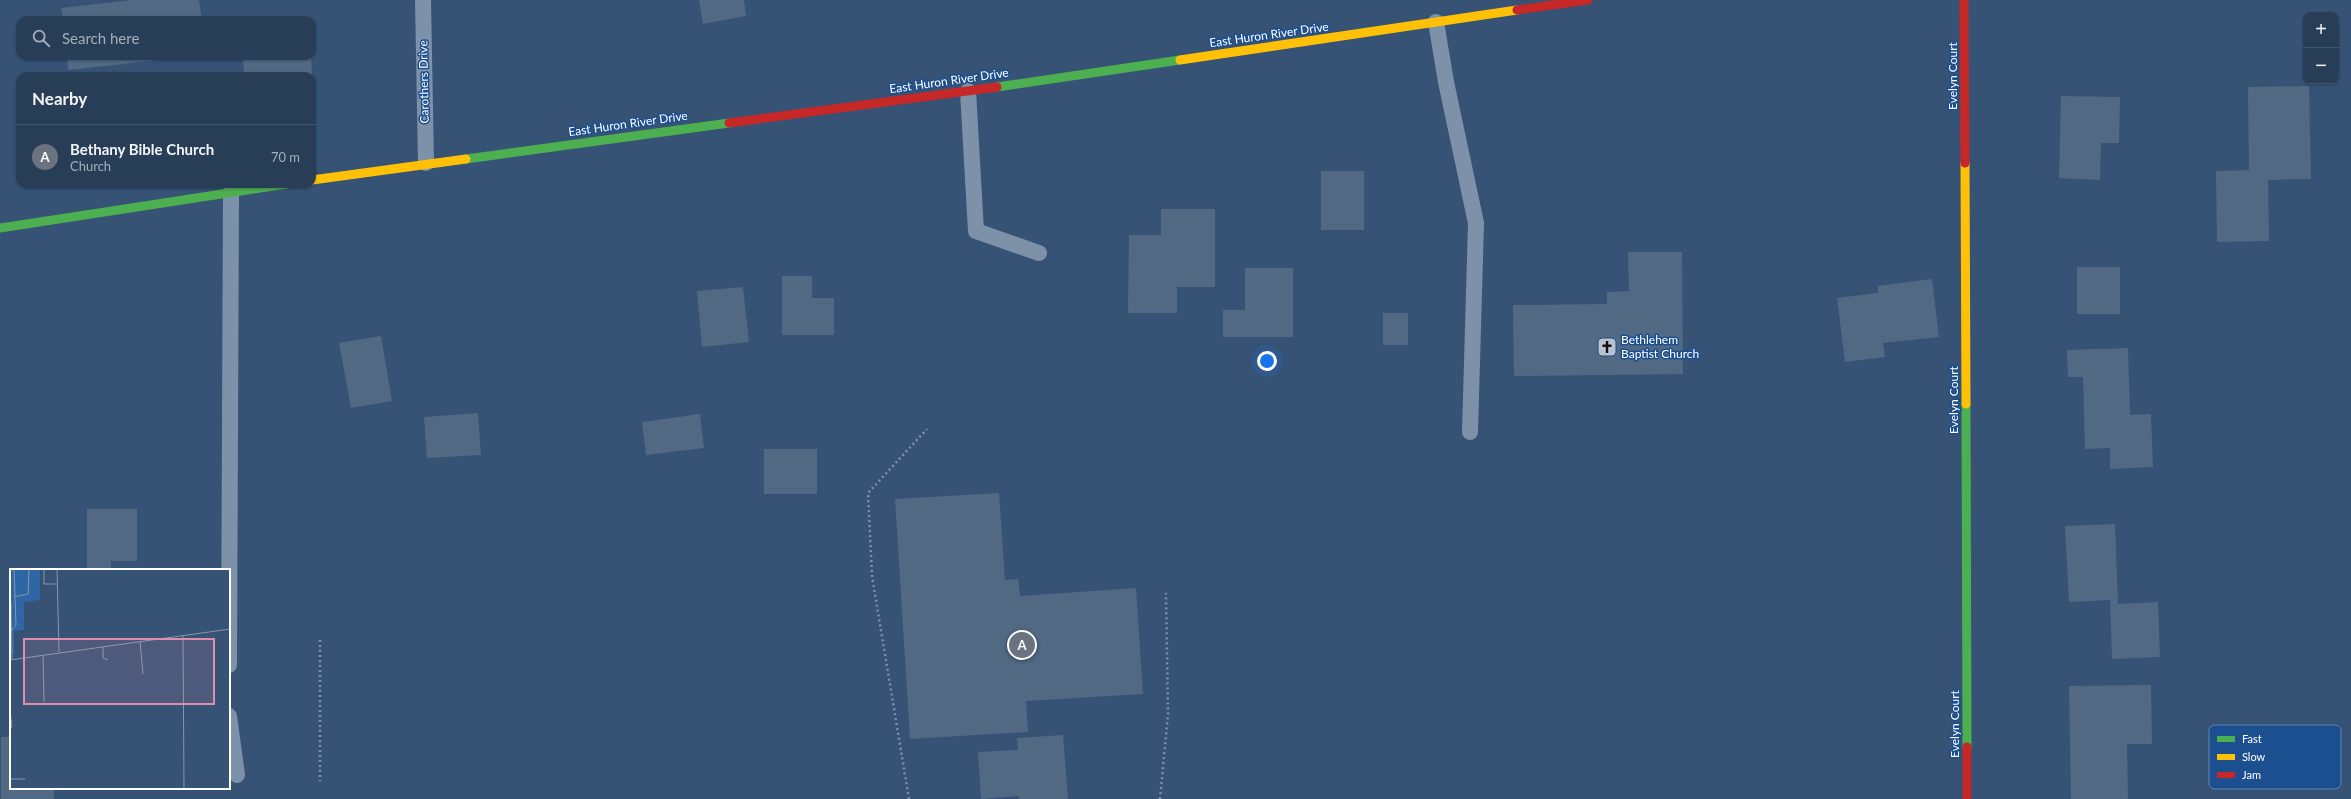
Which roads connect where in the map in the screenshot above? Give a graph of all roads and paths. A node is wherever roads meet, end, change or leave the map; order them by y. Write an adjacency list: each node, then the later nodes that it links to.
1 (422, 0): 6 (lane, Carothers Drive)
2 (1588, 0): 4 (main road, East Huron River Drive)
3 (1964, 0): 22 (main road, Evelyn Court)
4 (1436, 22): 5 (main road, East Huron River Drive); 13 (lane)
5 (968, 91): 6 (main road, East Huron River Drive); 11 (lane)
6 (426, 163): 7 (main road, East Huron River Drive)
7 (316, 179)
8 (260, 188): 9 (main road)
9 (232, 192): 10 (main road); 14 (lane)
10 (0, 228)
11 (1039, 253)
12 (927, 429): 20 (path)
13 (1470, 432)
14 (230, 569)
15 (1166, 593): 21 (path)
16 (320, 640): 19 (path)
17 (230, 723): 18 (lane)
18 (237, 775)
19 (320, 781)
20 (909, 799)
21 (1160, 799)
22 (1967, 799)

